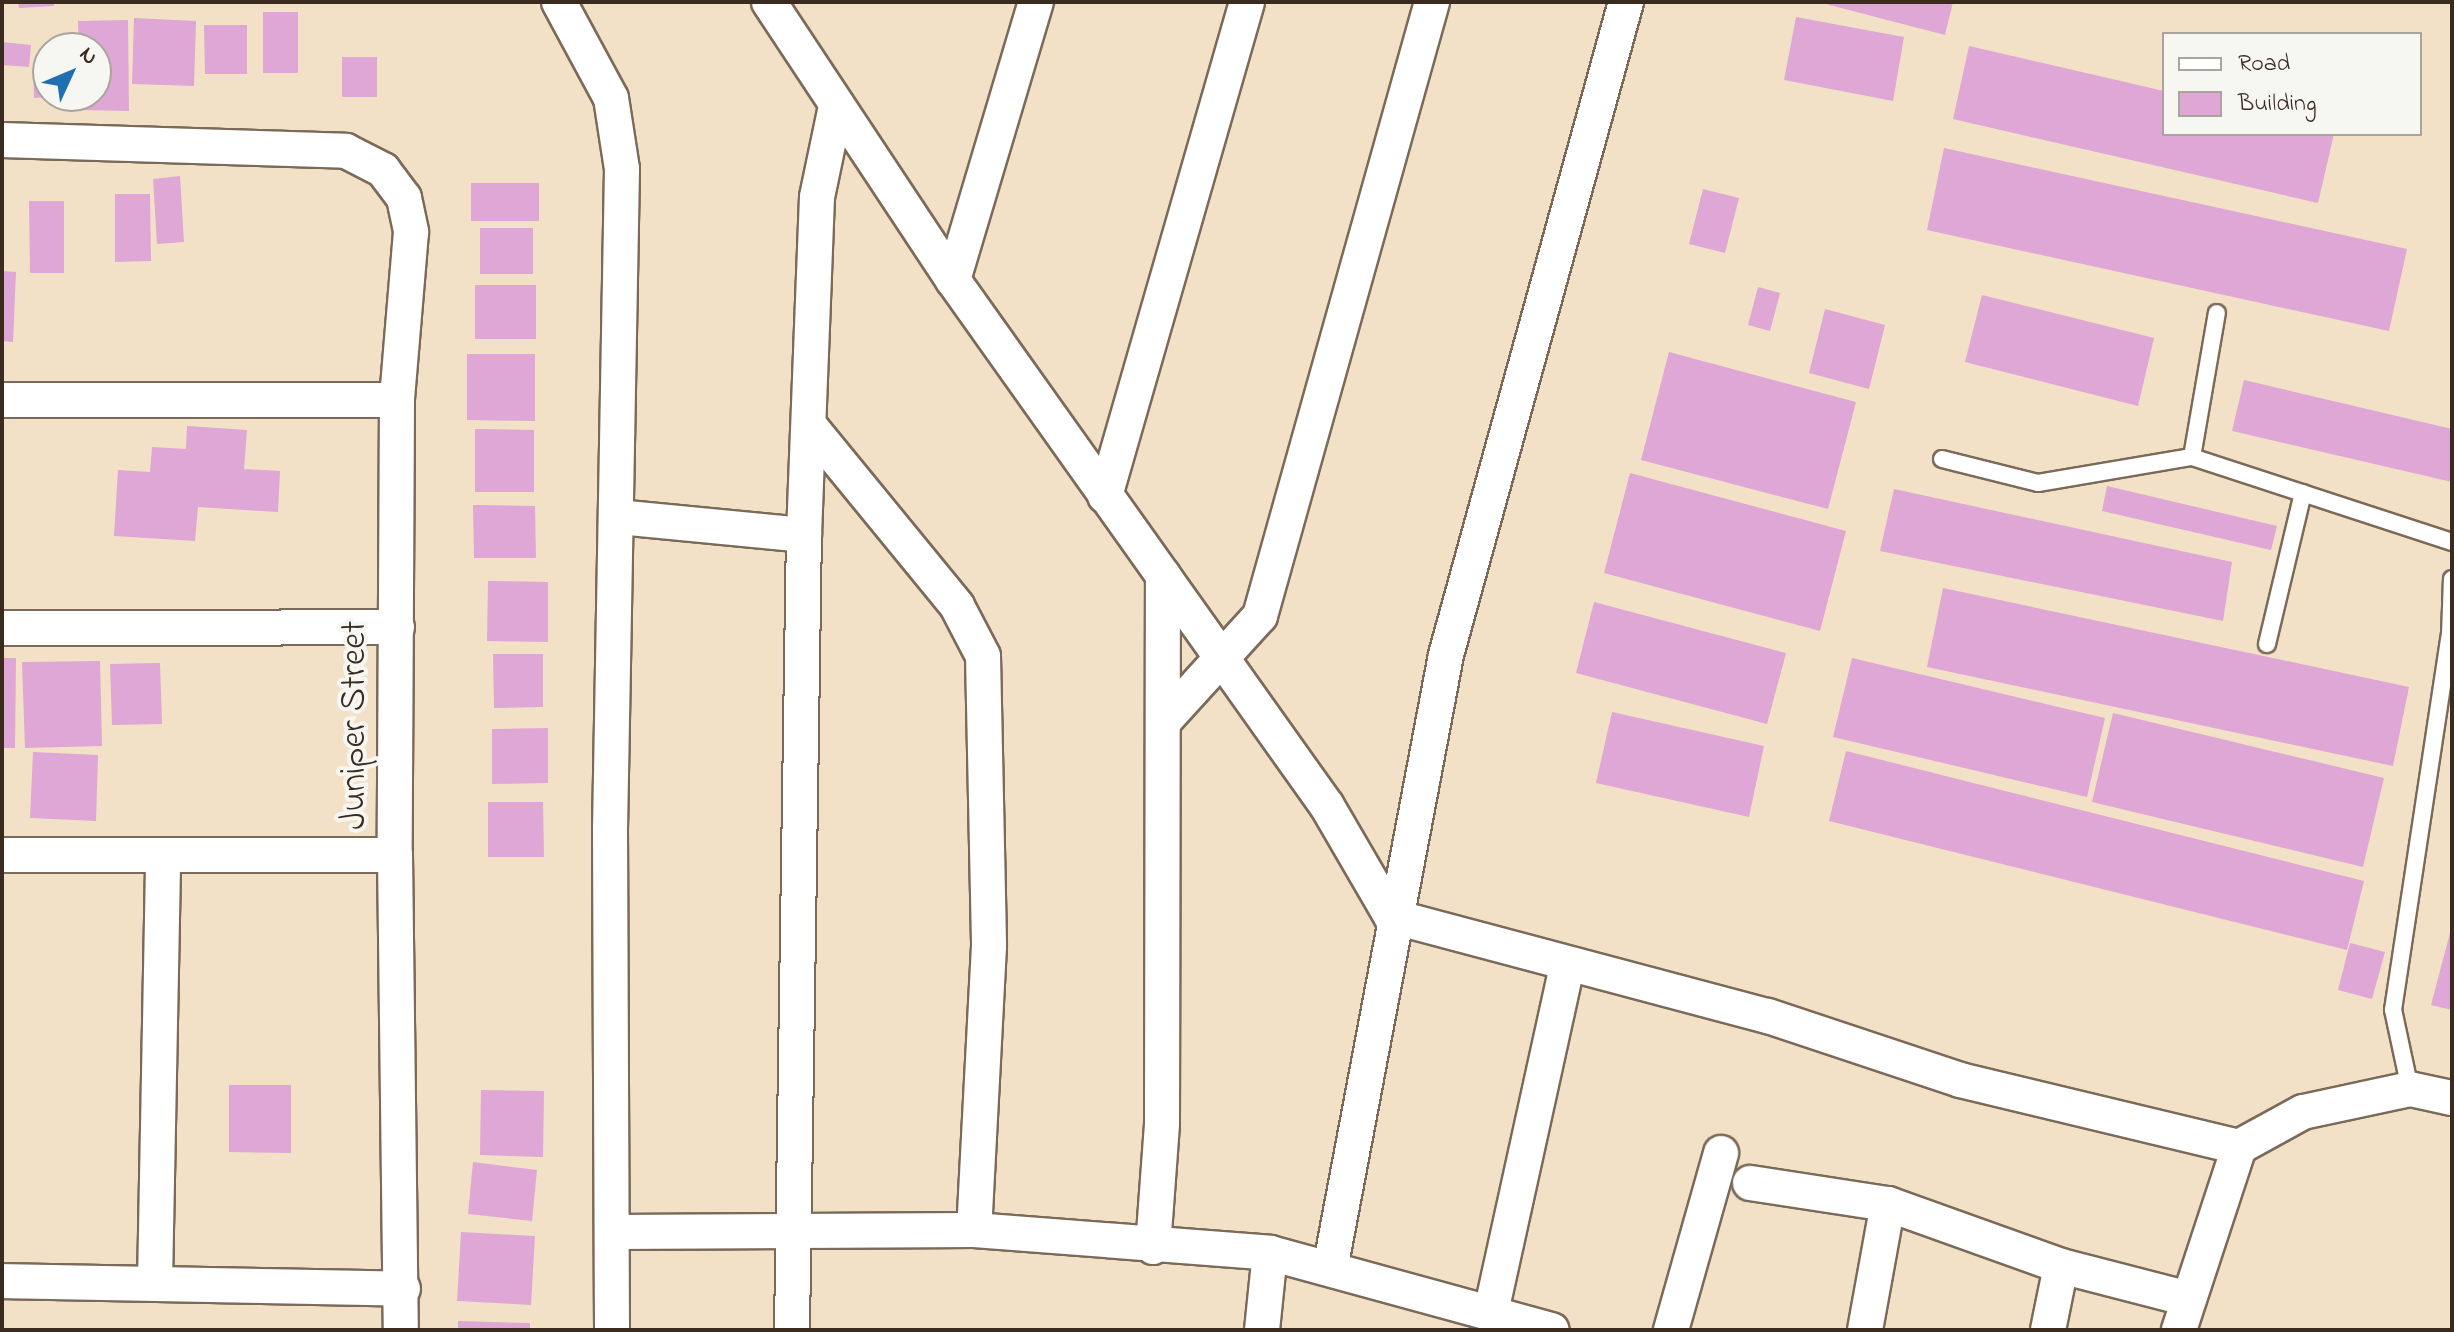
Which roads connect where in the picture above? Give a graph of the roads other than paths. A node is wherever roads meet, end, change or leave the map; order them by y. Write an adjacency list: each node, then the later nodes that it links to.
1 (769, 2): 7 (street)
2 (1036, 2): 9 (street)
3 (1247, 2): 17 (street)
4 (1432, 2): 26 (street)
5 (1626, 2): 31 (street)
6 (561, 3): 18 (street)
7 (836, 106): 9 (street); 13 (street)
8 (2, 140): 12 (street, Juniper Street)
9 (953, 280): 17 (street)
10 (2217, 313): 14 (lane)
11 (2, 400): 12 (street)
12 (397, 400): 23 (street, Juniper Street)
13 (809, 425): 19 (street); 40 (street)
14 (2192, 457): 15 (lane); 16 (lane)
15 (1942, 459)
16 (2303, 493): 20 (lane); 25 (lane)
17 (1105, 496): 21 (street)
18 (618, 517): 19 (street); 41 (street)
19 (804, 535): 39 (street)
20 (2452, 542)
21 (1163, 575): 26 (street); 27 (street)
22 (2452, 579): 33 (lane)
23 (397, 627): 24 (street); 29 (street, Juniper Street)
24 (2, 628)
25 (2267, 644)
26 (1221, 655): 27 (street); 31 (street)
27 (1165, 720): 42 (street)
28 (2, 855): 30 (street)
29 (395, 855): 30 (street); 48 (street, Juniper Street)
30 (163, 857): 47 (street)
31 (1391, 916): 32 (street); 45 (street)
32 (1567, 966): 35 (street); 49 (street)
33 (2410, 1089): 34 (street); 35 (street)
34 (2452, 1098)
35 (2239, 1147): 50 (street)
36 (1721, 1153): 56 (street)
37 (1750, 1183): 38 (street)
38 (1888, 1204): 44 (street); 57 (street)
39 (792, 1228): 40 (street); 41 (street); 53 (street)
40 (974, 1230): 42 (street)
41 (614, 1232): 52 (street)
42 (1153, 1247): 43 (street)
43 (1270, 1253): 45 (street); 54 (street)
44 (2061, 1266): 50 (street); 58 (street)
45 (1330, 1269): 49 (street)
46 (2, 1281): 47 (street)
47 (155, 1283): 48 (street)
48 (403, 1289): 51 (street, Juniper Street)
49 (1491, 1312): 55 (street)
50 (2184, 1314)
51 (401, 1330)
52 (612, 1330)
53 (792, 1330)
54 (1262, 1330)
55 (1552, 1330)
56 (1671, 1330)
57 (1865, 1330)
58 (2048, 1330)

